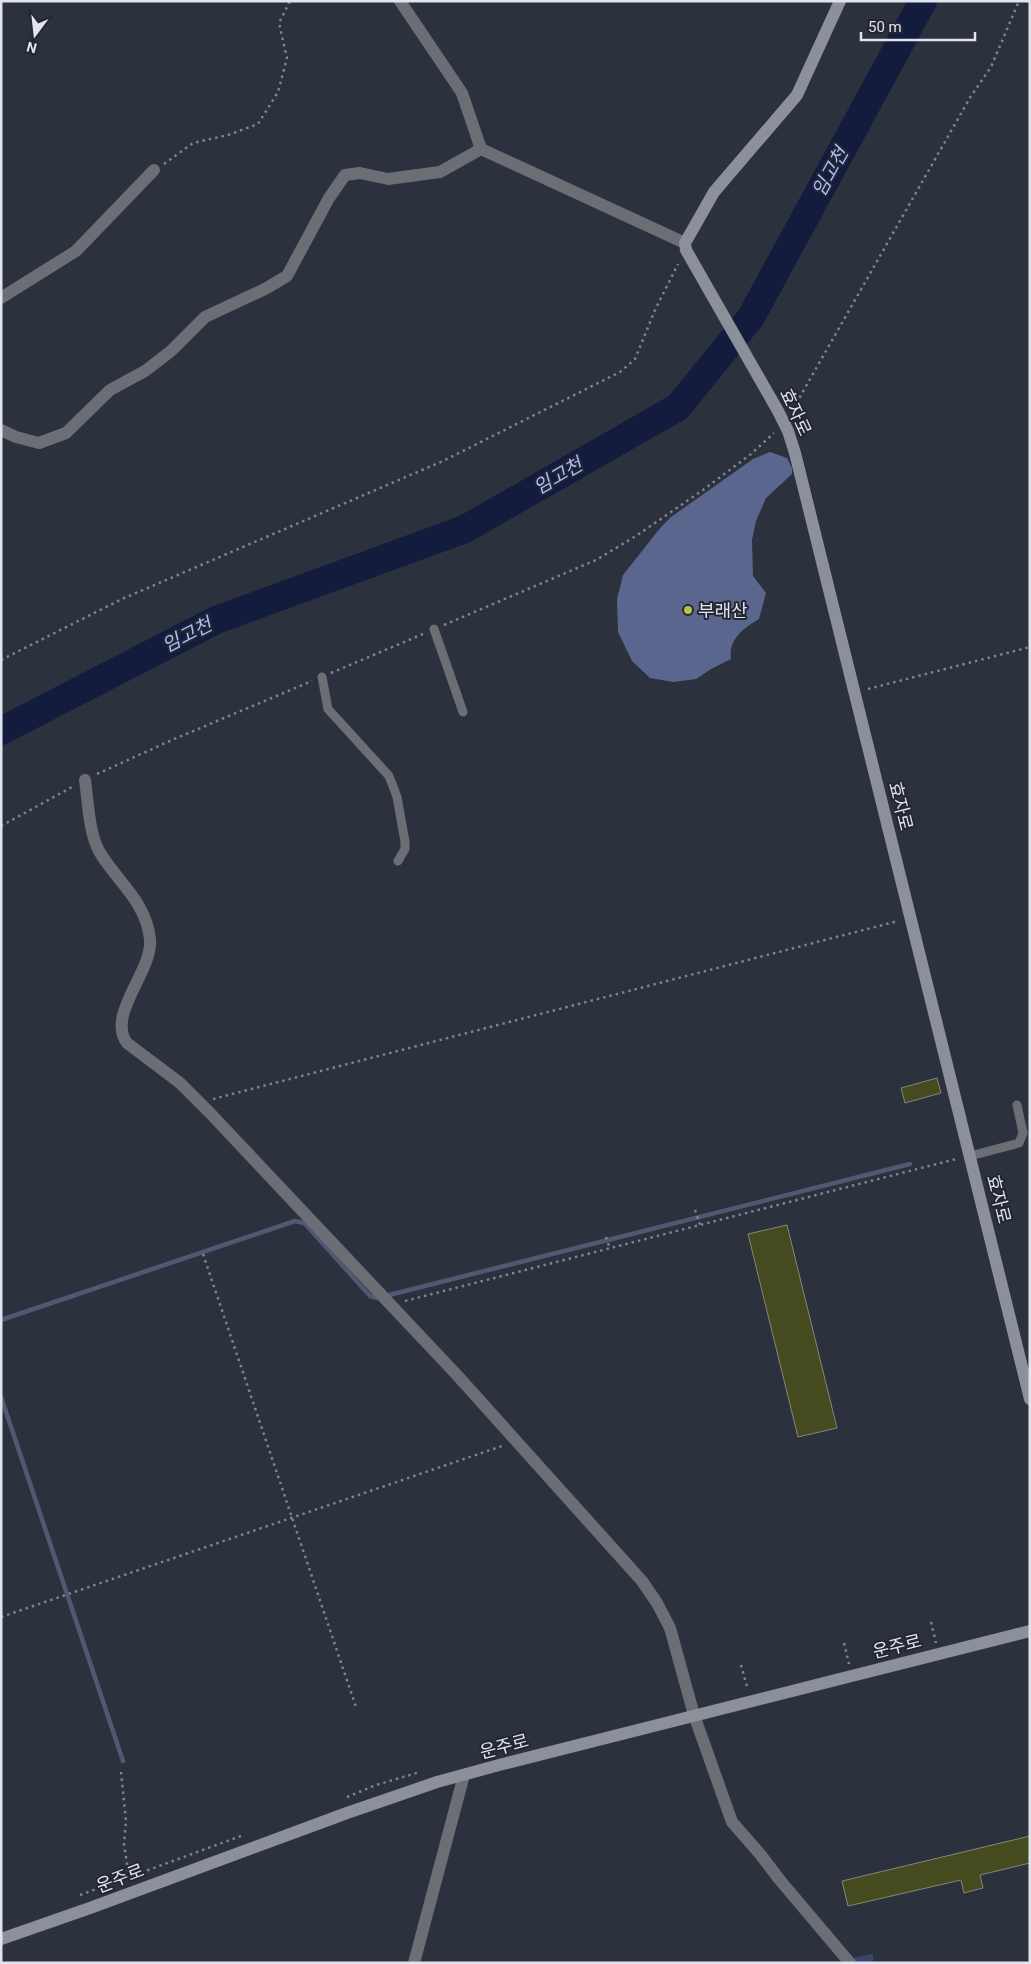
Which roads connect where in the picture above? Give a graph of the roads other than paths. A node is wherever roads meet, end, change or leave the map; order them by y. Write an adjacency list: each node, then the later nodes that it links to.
1 (400, 1): 3 (street)
2 (840, 1): 5 (street)
3 (481, 149): 5 (street); 7 (street)
4 (154, 170): 6 (street)
5 (685, 246): 14 (street, 효자로)
6 (1, 298)
7 (1, 430)
8 (434, 629): 10 (lane)
9 (322, 677): 12 (lane)
10 (463, 712)
11 (85, 780): 17 (street)
12 (398, 861)
13 (1017, 1105): 14 (lane)
14 (970, 1156): 15 (street, 효자로)
15 (1030, 1399)
16 (1030, 1631): 17 (street, 운주로)
17 (694, 1715): 18 (street, 운주로); 21 (street)
18 (464, 1776): 19 (street, 운주로); 20 (street)
19 (1, 1939)
20 (414, 1963)
21 (850, 1963)

